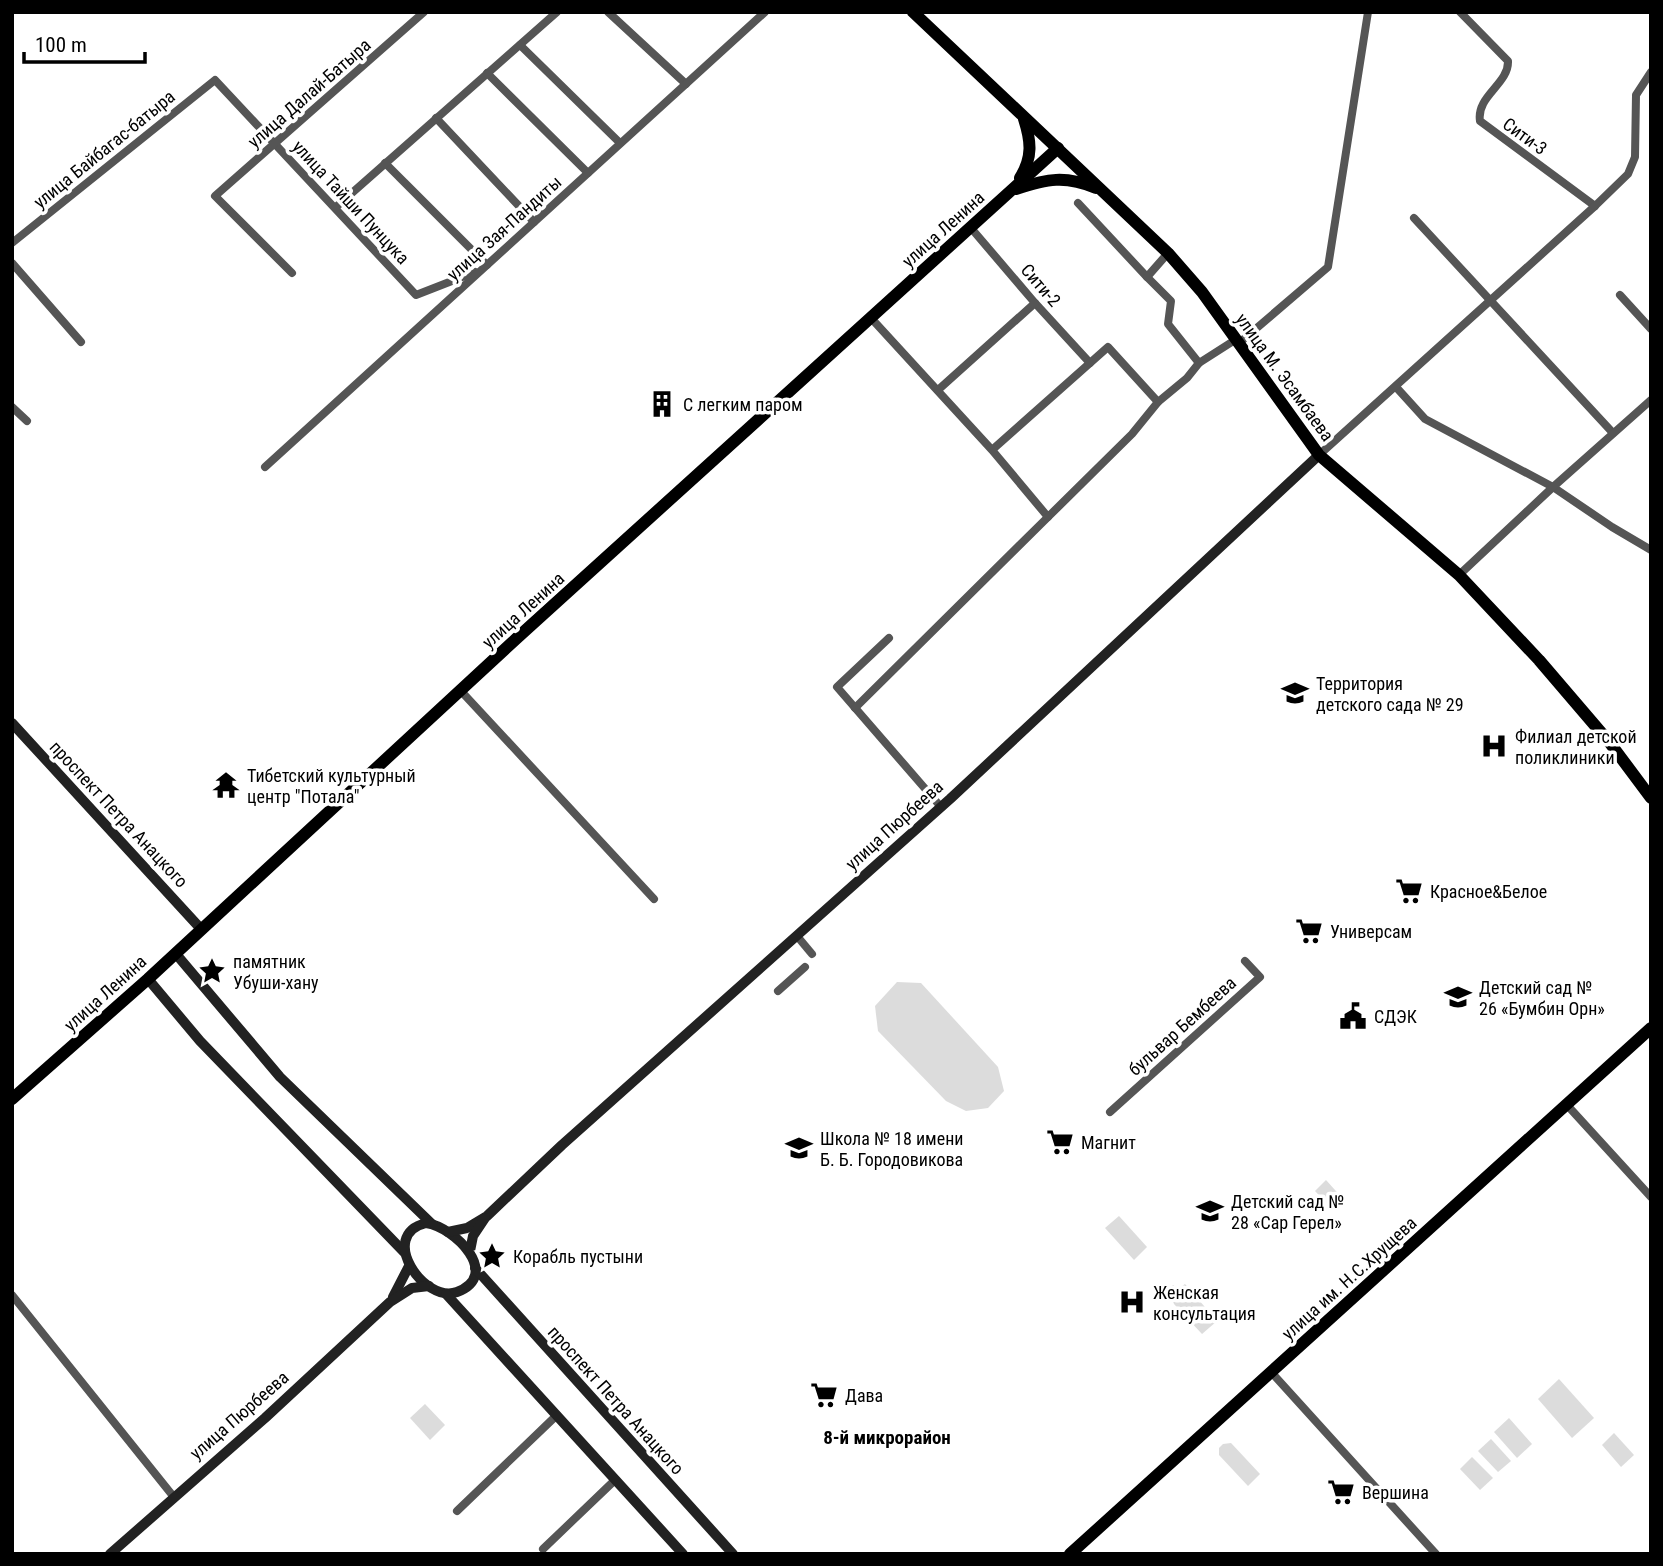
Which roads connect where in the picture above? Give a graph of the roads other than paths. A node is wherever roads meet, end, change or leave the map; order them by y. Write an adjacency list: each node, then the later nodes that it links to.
1 (424, 12): 15 (street, улица Далай-Батыра)
2 (557, 12): 8 (street)
3 (608, 12): 12 (street)
4 (765, 12): 12 (street, улица Зая-Пандиты)
5 (913, 12): 13 (main road, улица М. Эсамбаева)
6 (1368, 12): 40 (street)
7 (1460, 12): 23 (street, Сити-3)
8 (520, 45): 10 (street); 16 (street)
9 (1651, 72): 23 (street)
10 (487, 73): 14 (street); 19 (street)
11 (215, 80): 15 (street, улица Тайши Пунцука); 28 (street, улица Байбагас-батыра)
12 (686, 84): 16 (street, улица Зая-Пандиты)
13 (1023, 115): 17 (main road, улица М. Эсамбаева); 20 (main road)
14 (436, 118): 18 (street); 26 (street)
15 (275, 143): 24 (street, улица Тайши Пунцука); 32 (street, улица Далай-Батыра)
16 (620, 143): 19 (street, улица Зая-Пандиты)
17 (1058, 148): 20 (main road, улица Ленина); 21 (main road, улица М. Эсамбаева)
18 (385, 163): 24 (street); 31 (street)
19 (588, 173): 26 (street, улица Зая-Пандиты)
20 (1012, 190): 21 (main road); 27 (main road, улица Ленина)
21 (1102, 191): 29 (main road, улица М. Эсамбаева)
22 (1079, 203): 33 (street)
23 (1595, 206): 35 (street)
24 (336, 207): 31 (street, улица Тайши Пунцука)
25 (1414, 218): 35 (street)
26 (534, 222): 31 (street, улица Зая-Пандиты)
27 (971, 228): 36 (street, Сити-2); 37 (main road, улица Ленина)
28 (12, 243)
29 (1168, 253): 33 (street); 40 (main road, улица М. Эсамбаева)
30 (12, 263): 39 (street)
31 (484, 267): 52 (street, улица Зая-Пандиты)
32 (292, 273)
33 (1147, 277): 42 (street)
34 (1620, 295): 38 (street)
35 (1491, 300): 43 (street); 49 (street)
36 (1035, 303): 41 (street, Сити-2); 44 (street)
37 (872, 318): 44 (street); 58 (main road, улица Ленина)
38 (1651, 330)
39 (81, 342)
40 (1236, 342): 42 (street); 51 (main road, улица М. Эсамбаева)
41 (1090, 362): 46 (street); 50 (street)
42 (1199, 363): 46 (street)
43 (1396, 387): 51 (street); 53 (street)
44 (938, 390): 50 (street)
45 (1651, 400): 49 (street)
46 (1158, 402): 54 (street)
47 (12, 407): 48 (street)
48 (27, 421)
49 (1614, 433): 53 (street)
50 (992, 450): 54 (street)
51 (1319, 455): 56 (main road, улица М. Эсамбаева); 62 (main road, улица Пюрбеева)
52 (265, 467)
53 (1553, 487): 55 (street); 56 (street)
54 (1048, 517): 59 (street)
55 (1651, 550)
56 (1459, 575): 61 (main road, улица М. Эсамбаева)
57 (889, 638): 59 (street)
58 (460, 690): 63 (street); 64 (main road, улица Ленина)
59 (855, 708): 62 (street)
60 (12, 723): 64 (main road, проспект Петра Анацкого)
61 (1651, 798)
62 (941, 807): 65 (main road, улица Пюрбеева)
63 (654, 899)
64 (201, 929): 66 (main road, улица Ленина)
65 (797, 936): 67 (street); 77 (main road, улица Пюрбеева)
66 (176, 954): 70 (main road, улица Ленина); 78 (main road)
67 (813, 954)
68 (1245, 961): 75 (street, бульвар Бембеева)
69 (805, 967): 71 (street)
70 (148, 979): 73 (main road, улица Ленина); 81 (main road)
71 (778, 991)
72 (1651, 1028): 74 (main road, улица им. Н.С.Хрущева)
73 (12, 1099)
74 (1567, 1105): 76 (street); 88 (main road, улица им. Н.С.Хрущева)
75 (1110, 1112)
76 (1651, 1197)
77 (487, 1216): 79 (main road); 80 (main road)
78 (432, 1224): 79 (main road); 81 (main road)
79 (448, 1232): 80 (main road)
80 (470, 1251): 83 (main road)
81 (404, 1252): 82 (main road)
82 (409, 1266): 84 (main road); 87 (main road)
83 (475, 1268): 85 (main road); 96 (main road, проспект Петра Анацкого)
84 (429, 1286): 85 (main road); 87 (main road)
85 (446, 1294): 89 (main road)
86 (12, 1295): 91 (street)
87 (390, 1302): 91 (main road, улица Пюрбеева)
88 (1271, 1372): 97 (main road, улица им. Н.С.Хрущева); 98 (street)
89 (556, 1415): 90 (main road); 92 (street)
90 (615, 1480): 93 (street); 95 (main road)
91 (173, 1496): 94 (main road, улица Пюрбеева)
92 (457, 1511)
93 (543, 1549)
94 (110, 1554)
95 (683, 1554)
96 (733, 1554)
97 (1070, 1554)
98 (1436, 1554)

